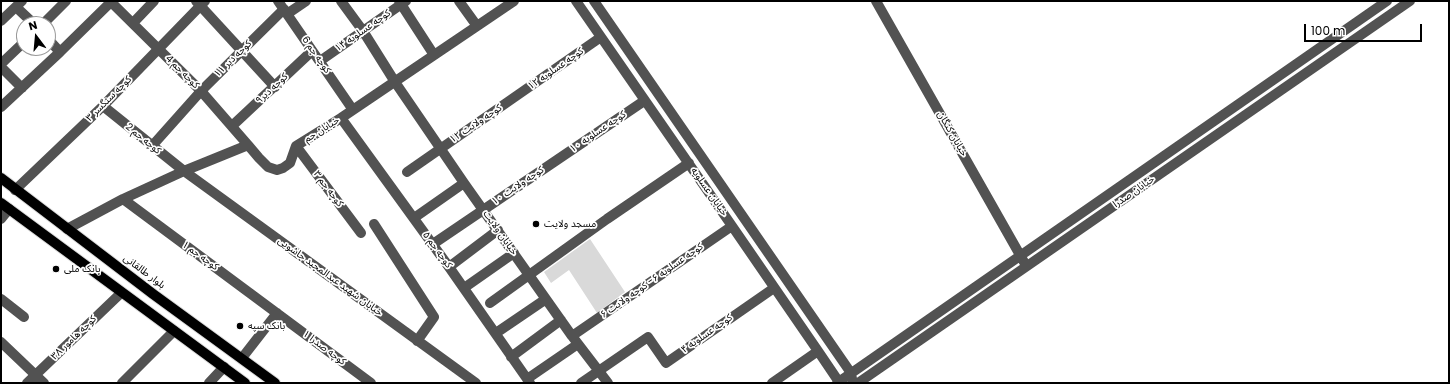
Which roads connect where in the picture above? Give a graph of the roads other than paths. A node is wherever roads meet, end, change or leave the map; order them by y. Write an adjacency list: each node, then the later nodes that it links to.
1 (66, 1): 18 (street)
2 (111, 1): 21 (street, کوچه جم 4); 31 (street)
3 (154, 1): 21 (street)
4 (306, 1): 16 (street, کوچه دیر ۱۱)
5 (341, 1): 24 (street, خیابان ولایت)
6 (459, 1): 22 (street)
7 (514, 1): 22 (street, خیابان جم)
8 (576, 1): 25 (street, خیابان عسلویه)
9 (594, 1): 97 (street, خیابان عسلویه)
10 (876, 1): 73 (street, خیابان کنگان)
11 (1387, 1): 19 (street, خیابان صدرا)
12 (1410, 1): 23 (street, خیابان صدرا)
13 (201, 2): 27 (street, کوچه سنگسر ۳); 29 (street)
14 (402, 2): 24 (street, کوچه عسلویه ۱۴); 32 (street)
15 (19, 4): 17 (street); 20 (street)
16 (283, 8): 29 (street, کوچه دیر ۱۱); 30 (street, کوچه جم 6)
17 (28, 16)
18 (50, 16)
19 (1362, 18): 23 (street); 38 (street, خیابان صدرا)
20 (1, 21)
21 (133, 23): 27 (street, کوچه جم 4)
22 (477, 26): 32 (street, خیابان جم)
23 (1369, 29): 41 (street, خیابان صدرا)
24 (363, 31): 33 (street, کوچه عسلویه ۱۴); 35 (street, خیابان ولایت)
25 (601, 37): 40 (street, کوچه عسلویه ۱۲); 42 (street, خیابان عسلویه)
26 (56, 48): 31 (street)
27 (158, 49): 39 (street, کوچه جم 4); 43 (street, کوچه سنگسر ۳)
28 (16, 50): 34 (street)
29 (242, 51): 36 (street); 39 (street, کوچه دیر ۱۱)
30 (312, 51): 33 (street, کوچه جم 6); 36 (street, کوچه دیر۹)
31 (60, 52): 37 (street)
32 (434, 55): 35 (street, خیابان جم)
33 (320, 61): 45 (street, کوچه جم 6)
34 (1, 65): 37 (street)
35 (395, 82): 45 (street, خیابان جم); 51 (street, خیابان ولایت)
36 (275, 87): 47 (street, کوچه دیر۹)
37 (22, 88): 44 (street)
38 (1259, 90): 41 (street); 52 (street, خیابان صدرا)
39 (201, 91): 47 (street, کوچه جم 4); 49 (street, کوچه دیر ۱۱)
40 (511, 100): 51 (street, کوچه ولایت ۱۲)
41 (1267, 100): 54 (street, خیابان صدرا)
42 (644, 101): 53 (street, کوچه عسلویه ۱۰); 55 (street, خیابان عسلویه)
43 (103, 106): 49 (street, کوچه جم 2); 60 (street, کوچه سنگسر ۳)
44 (1, 107)
45 (353, 110): 46 (street, خیابان جم)
46 (341, 118): 50 (street, خیابان جم); 64 (street, کوچه جم ۵)
47 (232, 126): 48 (street, کوچه جم 4)
48 (248, 145): 50 (street, خیابان جم); 56 (street)
49 (152, 146): 56 (street, کوچه جم 2)
50 (296, 146): 70 (street, کوچه جم ۳)
51 (440, 148): 57 (street, کوچه ولایت ۱۲); 59 (street, خیابان ولایت)
52 (1170, 152): 54 (street); 73 (street, خیابان صدرا)
53 (552, 162): 63 (street, کوچه ولایت ۱۰)
54 (1177, 162): 75 (street, خیابان صدرا)
55 (689, 164): 67 (street, خیابان عسلویه); 76 (street)
56 (184, 171): 61 (street); 89 (street, خیابان شهید عبدالمجید جاشویی)
57 (407, 172)
58 (1, 178): 60 (main road, بلوار طالقانی)
59 (464, 183): 63 (street, خیابان ولایت); 64 (street)
60 (15, 190): 68 (main road, بلوار طالقانی)
61 (123, 199): 68 (street); 83 (street, کوچه جم ۱)
62 (5, 206): 65 (street); 79 (main road)
63 (483, 209): 69 (street, خیابان ولایت); 71 (street, کوچه ولایت ۱۰)
64 (414, 218): 71 (street, کوچه جم ۵)
65 (1, 220)
66 (374, 224): 89 (street)
67 (732, 226): 78 (street, خیابان عسلویه); 88 (street, کوچه عسلویه ۶- کوچه ولایت ۶)
68 (67, 230): 93 (main road, بلوار طالقانی)
69 (498, 230): 72 (street, خیابان ولایت); 74 (street)
70 (361, 232)
71 (433, 244): 74 (street, کوچه جم ۵)
72 (514, 253): 76 (street, خیابان ولایت); 77 (street)
73 (1021, 256): 75 (street, خیابان کنگان); 97 (street, خیابان صدرا)
74 (449, 267): 77 (street, کوچه جم ۵)
75 (1027, 267): 111 (street, خیابان صدرا)
76 (529, 274): 81 (street, خیابان ولایت); 82 (street)
77 (464, 288): 87 (street, کوچه جم ۵)
78 (774, 288): 91 (street, خیابان عسلویه); 95 (street, کوچه عسلویه ۴)
79 (121, 293): 86 (main road); 96 (street, کوچه هامور ۳۸)
80 (1, 299): 84 (street)
81 (546, 299): 85 (street, خیابان ولایت); 87 (street)
82 (490, 303)
83 (278, 313): 93 (street); 105 (street, کوچه صدرا ۱)
84 (24, 317)
85 (561, 320): 88 (street, خیابان ولایت); 92 (street)
86 (174, 331): 94 (main road); 101 (street)
87 (496, 334): 92 (street, کوچه جم ۵)
88 (575, 340): 95 (street, خیابان ولایت); 98 (street, کوچه عسلویه ۶- کوچه ولایت ۶)
89 (417, 341): 106 (street, خیابان شهید عبدالمجید جاشویی)
90 (1, 342): 96 (street)
91 (818, 351): 109 (street); 110 (street, خیابان عسلویه)
92 (511, 357): 98 (street, کوچه جم ۵)
93 (242, 358): 104 (main road, بلوار طالقانی)
94 (224, 367): 102 (street); 103 (main road)
95 (599, 371): 107 (street); 108 (street, خیابان ولایت)
96 (36, 375): 99 (street, کوچه هامور ۳۸); 100 (street)
97 (852, 378): 110 (street, خیابان صدرا)
98 (528, 381)
99 (27, 383)
100 (44, 383)
101 (122, 383)
102 (209, 383)
103 (245, 383)
104 (275, 383)
105 (371, 383)
106 (476, 383)
107 (581, 383)
108 (608, 383)
109 (772, 383)
110 (840, 383)
111 (858, 383)

